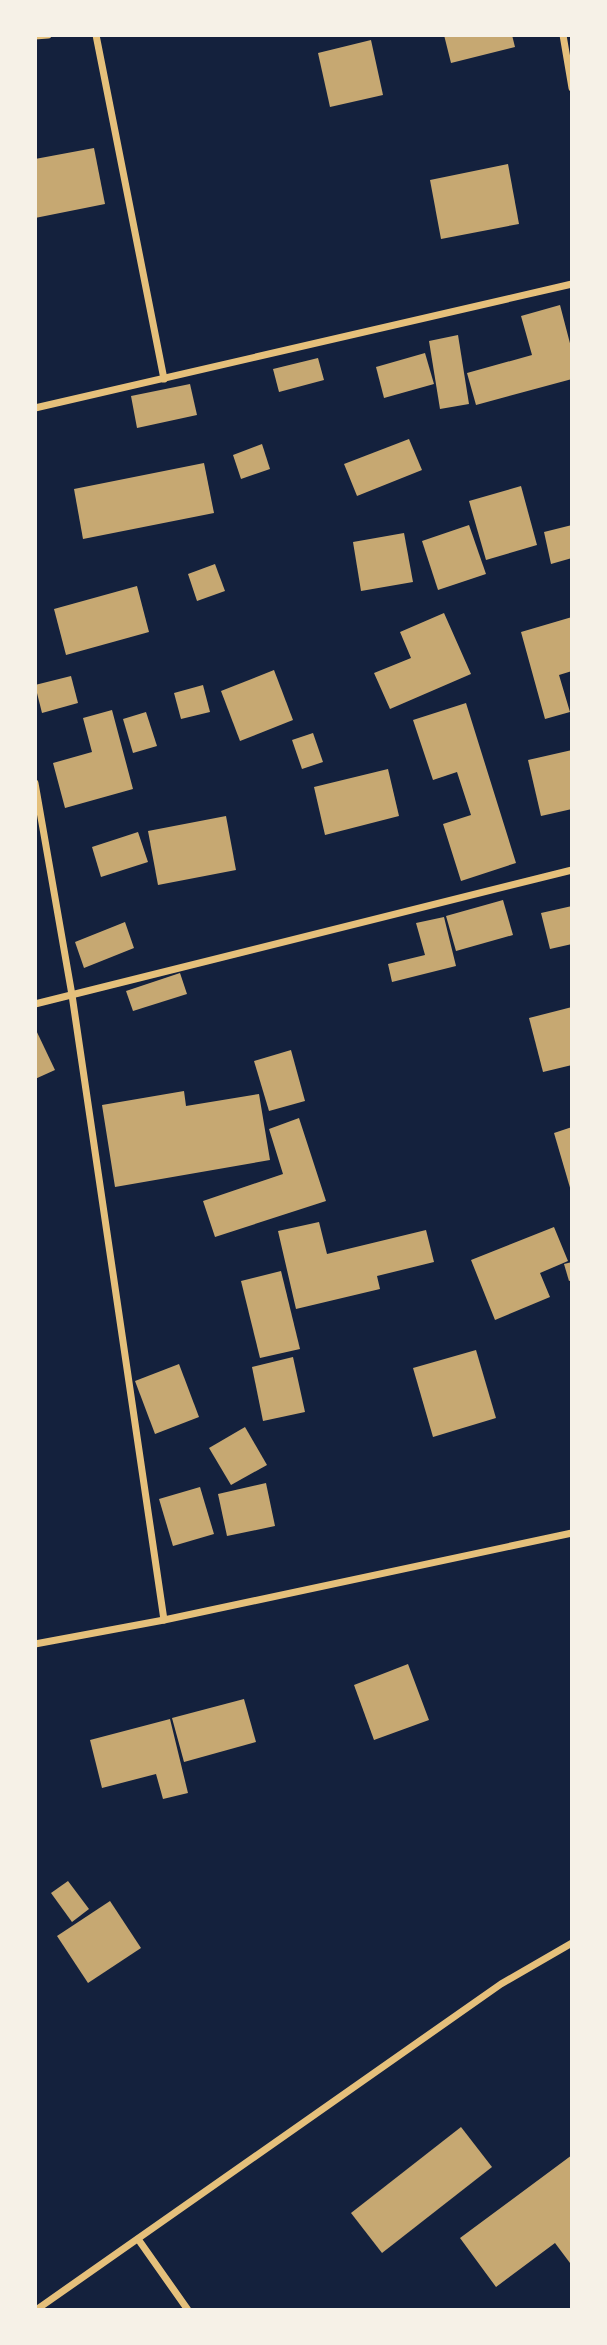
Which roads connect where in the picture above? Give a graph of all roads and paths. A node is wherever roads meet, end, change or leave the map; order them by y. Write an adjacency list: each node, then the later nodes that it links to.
1 (48, 35): 4 (street)
2 (96, 35): 7 (street)
3 (563, 35): 5 (street)
4 (35, 36)
5 (572, 88)
6 (572, 284): 7 (street)
7 (164, 379): 8 (street)
8 (35, 408)
9 (35, 783): 11 (street)
10 (572, 870): 11 (street)
11 (72, 995): 12 (street); 14 (street)
12 (35, 1004)
13 (572, 1533): 14 (street)
14 (164, 1620): 15 (street)
15 (35, 1644)
16 (572, 1943): 17 (street)
17 (138, 2239): 18 (street); 19 (street)
18 (36, 2310)
19 (188, 2310)

